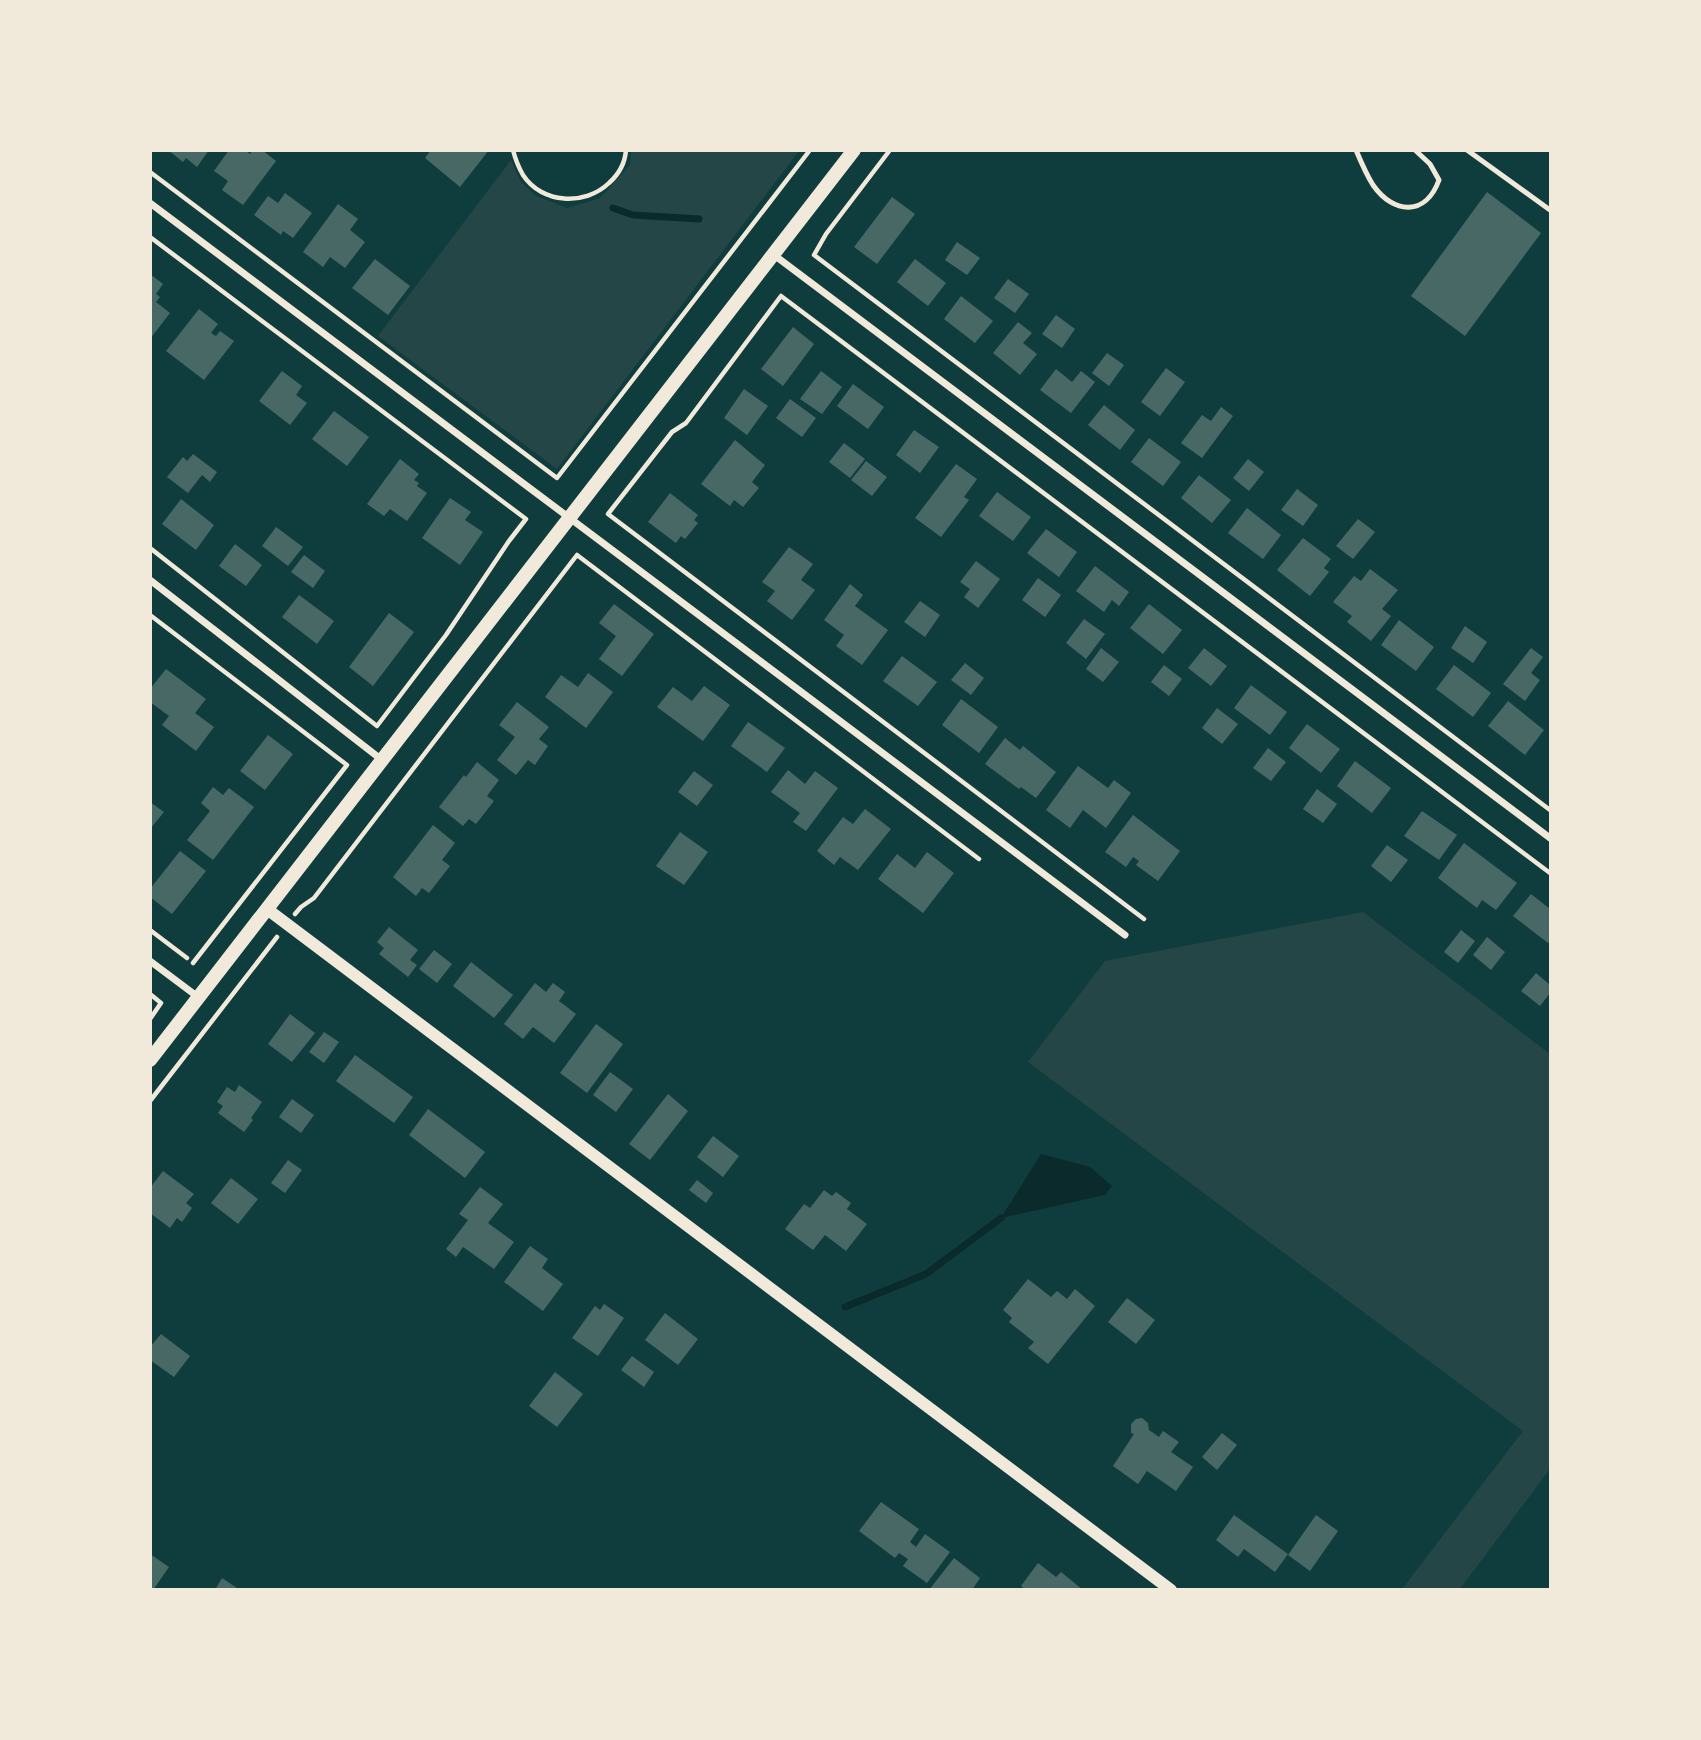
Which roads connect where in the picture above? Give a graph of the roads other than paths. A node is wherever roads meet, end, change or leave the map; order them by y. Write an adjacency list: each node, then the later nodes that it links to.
1 (854, 150): 7 (main road)
2 (1356, 150): 3 (lane)
3 (1415, 150)
4 (1467, 150): 6 (lane)
5 (150, 203): 8 (street)
6 (1550, 210)
7 (774, 255): 8 (main road); 11 (street)
8 (570, 518): 10 (main road); 13 (street)
9 (150, 580): 10 (street)
10 (382, 760): 12 (main road)
11 (1550, 838)
12 (267, 909): 15 (main road); 17 (street)
13 (1125, 935)
14 (150, 961): 15 (street)
15 (198, 998): 16 (main road)
16 (150, 1059)
17 (1171, 1590)

